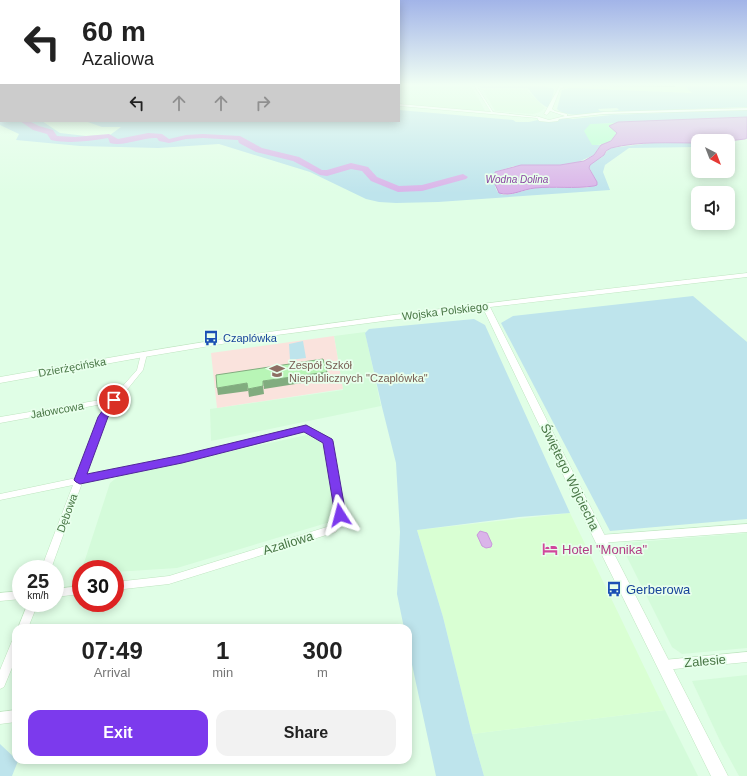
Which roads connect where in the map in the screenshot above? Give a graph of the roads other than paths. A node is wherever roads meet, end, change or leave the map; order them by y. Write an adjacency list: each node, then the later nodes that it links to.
1 (747, 274): 2 (street, Wojska Polskiego)
2 (486, 306): 3 (street, Wojska Polskiego); 10 (street, Świętego Wojciecha)
3 (144, 354): 4 (street, Dzierżęcińska); 5 (street, Dębowa)
4 (0, 380)
5 (114, 400): 6 (street, Jałowcowa); 7 (street, Dębowa)
6 (0, 420)
7 (80, 480): 8 (street); 11 (street, Dębowa); 12 (street, Azaliowa)
8 (0, 497)
9 (747, 528): 10 (street)
10 (600, 539): 19 (street, Świętego Wojciecha)
11 (49, 560)
12 (124, 585)
13 (12, 596): 14 (street)
14 (0, 597)
15 (30, 612): 16 (street)
16 (25, 624)
17 (12, 654): 20 (street)
18 (747, 657): 19 (street, Zalesie)
19 (664, 665): 23 (street, Świętego Wojciecha)
20 (0, 683)
21 (12, 716): 22 (street)
22 (0, 718)
23 (720, 776)

